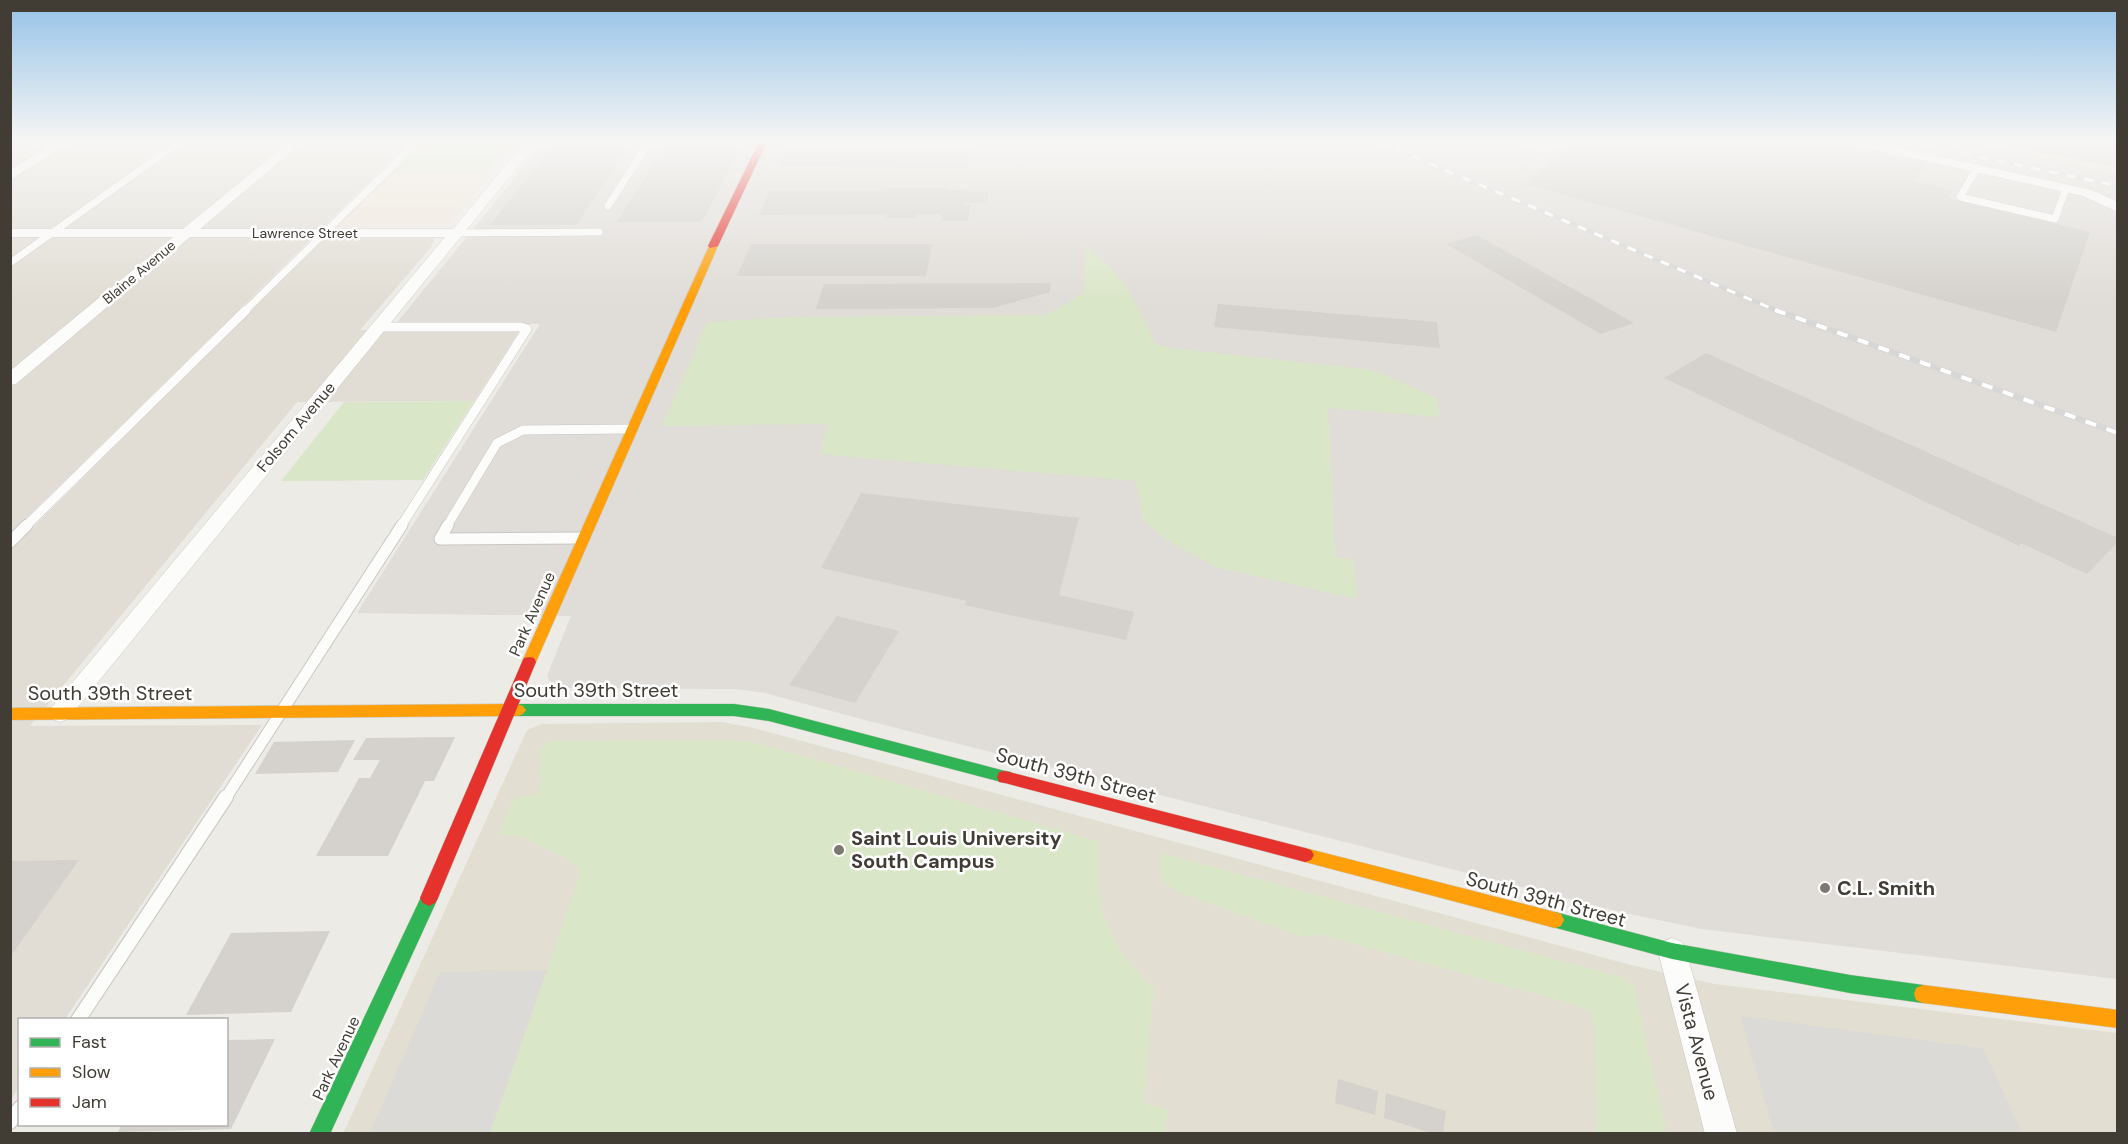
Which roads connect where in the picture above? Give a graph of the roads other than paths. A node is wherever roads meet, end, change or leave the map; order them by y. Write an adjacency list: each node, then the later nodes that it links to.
1 (105, 195): 14 (lane)
2 (232, 195): 17 (street, Blaine Avenue)
3 (364, 195): 15 (lane)
4 (487, 195): 16 (street, Folsom Avenue)
5 (615, 195): 10 (lane)
6 (737, 195): 21 (street, Park Avenue)
7 (1961, 195): 8 (lane)
8 (2063, 195)
9 (2092, 195): 11 (street)
10 (608, 206)
11 (2118, 208)
12 (599, 232): 16 (lane, Lawrence Street)
13 (10, 233): 14 (street, Lawrence Street)
14 (53, 233): 17 (street, Lawrence Street); 18 (lane)
15 (326, 233): 16 (street, Lawrence Street); 17 (street, Lawrence Street); 23 (lane)
16 (456, 233): 19 (street, Folsom Avenue)
17 (185, 234): 20 (street, Blaine Avenue)
18 (10, 263)
19 (378, 327): 25 (lane); 26 (street, Folsom Avenue)
20 (10, 380)
21 (632, 429): 22 (street, Park Avenue); 22 (lane)
22 (584, 537): 24 (street, Park Avenue)
23 (10, 542)
24 (508, 710): 25 (street, South 39th Street); 28 (street, South 39th Street); 31 (street, Park Avenue)
25 (283, 712): 26 (street, South 39th Street); 29 (lane)
26 (60, 713): 27 (street, South 39th Street)
27 (10, 714)
28 (1672, 951): 30 (street, South 39th Street); 32 (street, Vista Avenue)
29 (79, 1018)
30 (2118, 1020)
31 (319, 1134)
32 (1721, 1134)

